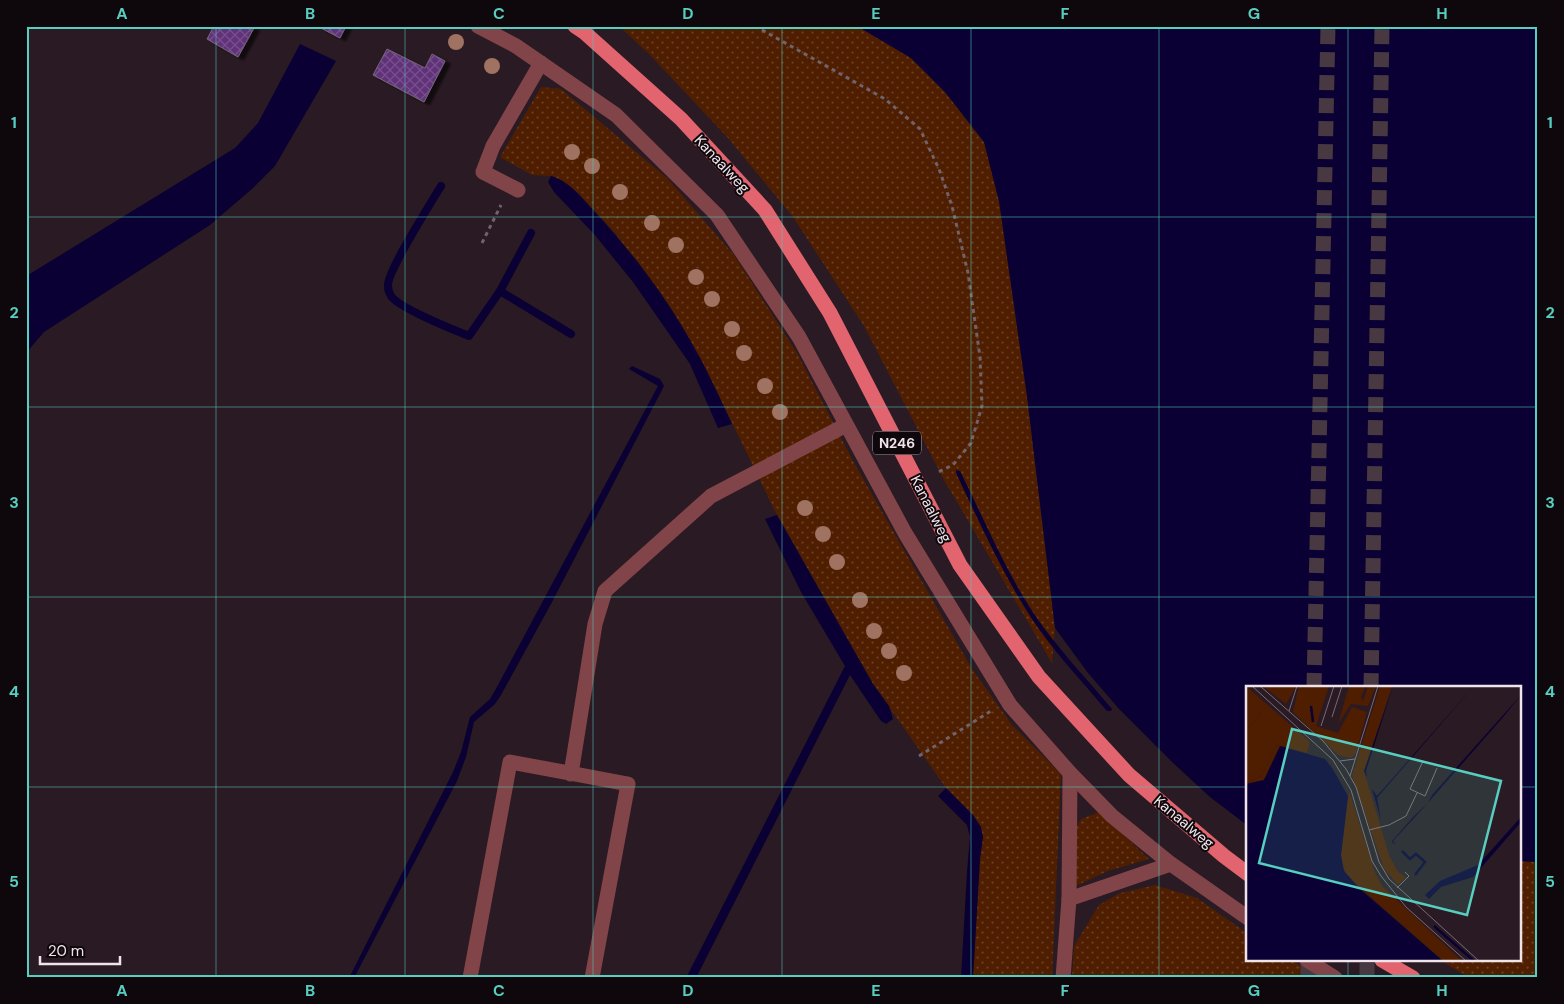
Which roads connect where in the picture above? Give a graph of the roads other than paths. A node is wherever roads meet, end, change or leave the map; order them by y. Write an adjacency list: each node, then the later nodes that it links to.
1 (478, 26): 3 (street)
2 (575, 26): 9 (main road, Kanaalweg / N246)
3 (541, 63): 4 (street); 5 (street)
4 (514, 188)
5 (846, 425): 6 (street); 7 (street)
6 (1070, 773): 8 (street); 10 (street)
7 (571, 774): 14 (street); 15 (street)
8 (1171, 864): 10 (street); 11 (street)
9 (1246, 872)
10 (1069, 899): 16 (street)
11 (1246, 917)
12 (1310, 962): 17 (street)
13 (1385, 962): 18 (main road)
14 (470, 978)
15 (592, 978)
16 (1064, 978)
17 (1335, 978)
18 (1413, 978)

